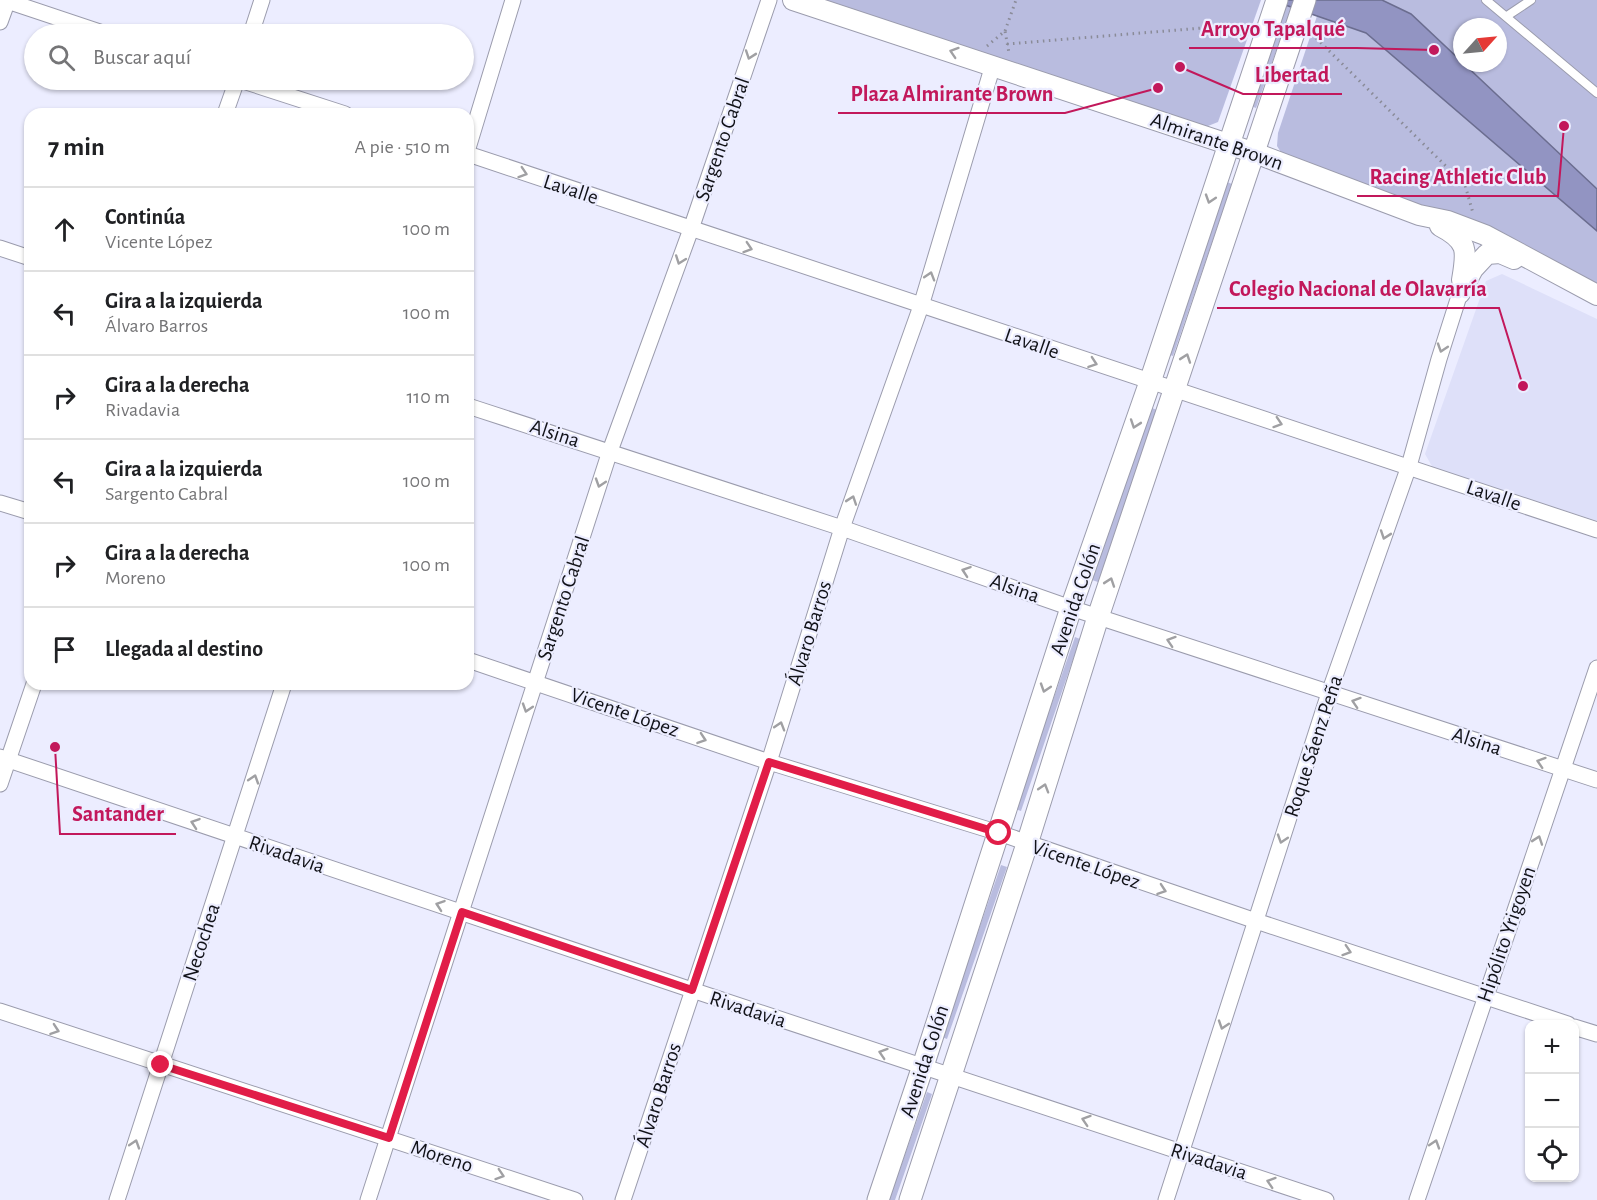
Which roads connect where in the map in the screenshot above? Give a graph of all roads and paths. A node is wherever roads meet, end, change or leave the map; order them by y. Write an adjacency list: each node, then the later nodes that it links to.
1 (6, 0): 12 (street); 13 (street)
2 (262, 0): 14 (street)
3 (513, 0): 25 (street)
4 (769, 0): 31 (street, Sargento Cabral, one-way to 31)
5 (793, 0): 19 (street, Almirante Brown, one-way to 5)
6 (1016, 0): 15 (path)
7 (1277, 0): 16 (main road, Avenida Colón)
8 (1305, 0): 18 (main road, Avenida Colón)
9 (1485, 0): 11 (lane)
10 (1531, 0): 11 (lane)
11 (1507, 16): 22 (lane)
12 (0, 22)
13 (77, 24)
14 (254, 24)
15 (1005, 32): 17 (path); 19 (path)
16 (1257, 35): 17 (path); 26 (main road, Avenida Colón)
17 (1007, 44): 19 (path)
18 (1300, 45): 27 (main road, Avenida Colón); 29 (path)
19 (994, 57): 26 (street, Almirante Brown); 37 (street, Álvaro Barros, one-way to 19)
20 (234, 90): 23 (street)
21 (269, 90): 24 (street)
22 (1597, 93)
23 (227, 108)
24 (326, 108)
25 (474, 128)
26 (1228, 144): 27 (street, Almirante Brown); 38 (main road, Avenida Colón, one-way to 38)
27 (1255, 153): 30 (street, Almirante Brown); 39 (main road, Avenida Colón, one-way to 27)
28 (474, 156): 31 (street, Lavalle, one-way to 31)
29 (1473, 214)
30 (1419, 215): 34 (street, Almirante Brown); 35 (street)
31 (691, 229): 37 (street, Lavalle, one-way to 37); 41 (street, Sargento Cabral, one-way to 41)
32 (0, 248): 33 (street)
33 (24, 256)
34 (1551, 271): 35 (street); 36 (street, Almirante Brown)
35 (1460, 293): 42 (street, Roque Sáenz Peña, one-way to 42)
36 (1597, 296)
37 (921, 306): 38 (street, Lavalle, one-way to 38); 45 (street, Álvaro Barros, one-way to 37)
38 (1149, 382): 39 (street, Lavalle); 47 (main road, Avenida Colón, one-way to 47)
39 (1176, 390): 42 (street, Lavalle, one-way to 42); 48 (main road, Avenida Colón, one-way to 39)
40 (474, 408): 41 (street, Alsina)
41 (610, 451): 45 (street, Alsina); 51 (street, Sargento Cabral, one-way to 51)
42 (1409, 466): 46 (street, Lavalle); 54 (street, Roque Sáenz Peña, one-way to 54)
43 (0, 503): 44 (street)
44 (24, 510)
45 (842, 528): 47 (street, Alsina, one-way to 45); 56 (street, Álvaro Barros, one-way to 45)
46 (1597, 530)
47 (1071, 608): 48 (street, Alsina); 60 (main road, Avenida Colón, one-way to 60)
48 (1098, 617): 54 (street, Alsina, one-way to 48); 62 (main road, Avenida Colón, one-way to 48)
49 (474, 662): 51 (street, Vicente López)
50 (1597, 668): 57 (street, Hipólito Yrigoyen)
51 (535, 682): 56 (street, Vicente López, one-way to 56); 63 (street, Sargento Cabral, one-way to 63)
52 (32, 690): 55 (street)
53 (282, 690): 61 (street, Necochea, one-way to 53)
54 (1329, 693): 57 (street, Alsina, one-way to 54); 64 (street, Roque Sáenz Peña, one-way to 64)
55 (4, 759): 59 (street); 61 (street, Rivadavia, one-way to 55)
56 (769, 762): 60 (street, Vicente López); 65 (street, Álvaro Barros)
57 (1563, 769): 58 (street, Alsina); 66 (street, Hipólito Yrigoyen, one-way to 57)
58 (1597, 780)
59 (0, 784)
60 (999, 833): 62 (street, Vicente López); 72 (main road, Avenida Colón)
61 (235, 836): 63 (street, Rivadavia, one-way to 61); 71 (street, Necochea)
62 (1027, 844): 64 (street, Vicente López, one-way to 64); 73 (main road, Avenida Colón)
63 (462, 912): 65 (street, Rivadavia); 74 (street, Sargento Cabral)
64 (1256, 921): 66 (street, Vicente López, one-way to 66); 75 (street, Roque Sáenz Peña, one-way to 75)
65 (692, 990): 72 (street, Rivadavia, one-way to 65); 79 (street, Álvaro Barros)
66 (1484, 996): 68 (street, Vicente López); 84 (street, Hipólito Yrigoyen, one-way to 66)
67 (0, 1011): 71 (street, Moreno, one-way to 71)
68 (1556, 1020)
69 (1579, 1028): 70 (street)
70 (1597, 1034)
71 (161, 1065): 74 (street, Moreno); 76 (street, Necochea, one-way to 71)
72 (923, 1066): 73 (street, Rivadavia); 80 (main road, Avenida Colón)
73 (952, 1076): 75 (street, Rivadavia, one-way to 73); 81 (main road, Avenida Colón)
74 (389, 1138): 77 (street, Sargento Cabral); 78 (street, Moreno, one-way to 78)
75 (1182, 1152): 82 (street, Roque Sáenz Peña); 83 (street, Rivadavia, one-way to 75)
76 (117, 1200)
77 (368, 1200)
78 (575, 1200)
79 (623, 1200)
80 (878, 1200)
81 (910, 1200)
82 (1166, 1200)
83 (1326, 1200)
84 (1417, 1200)

